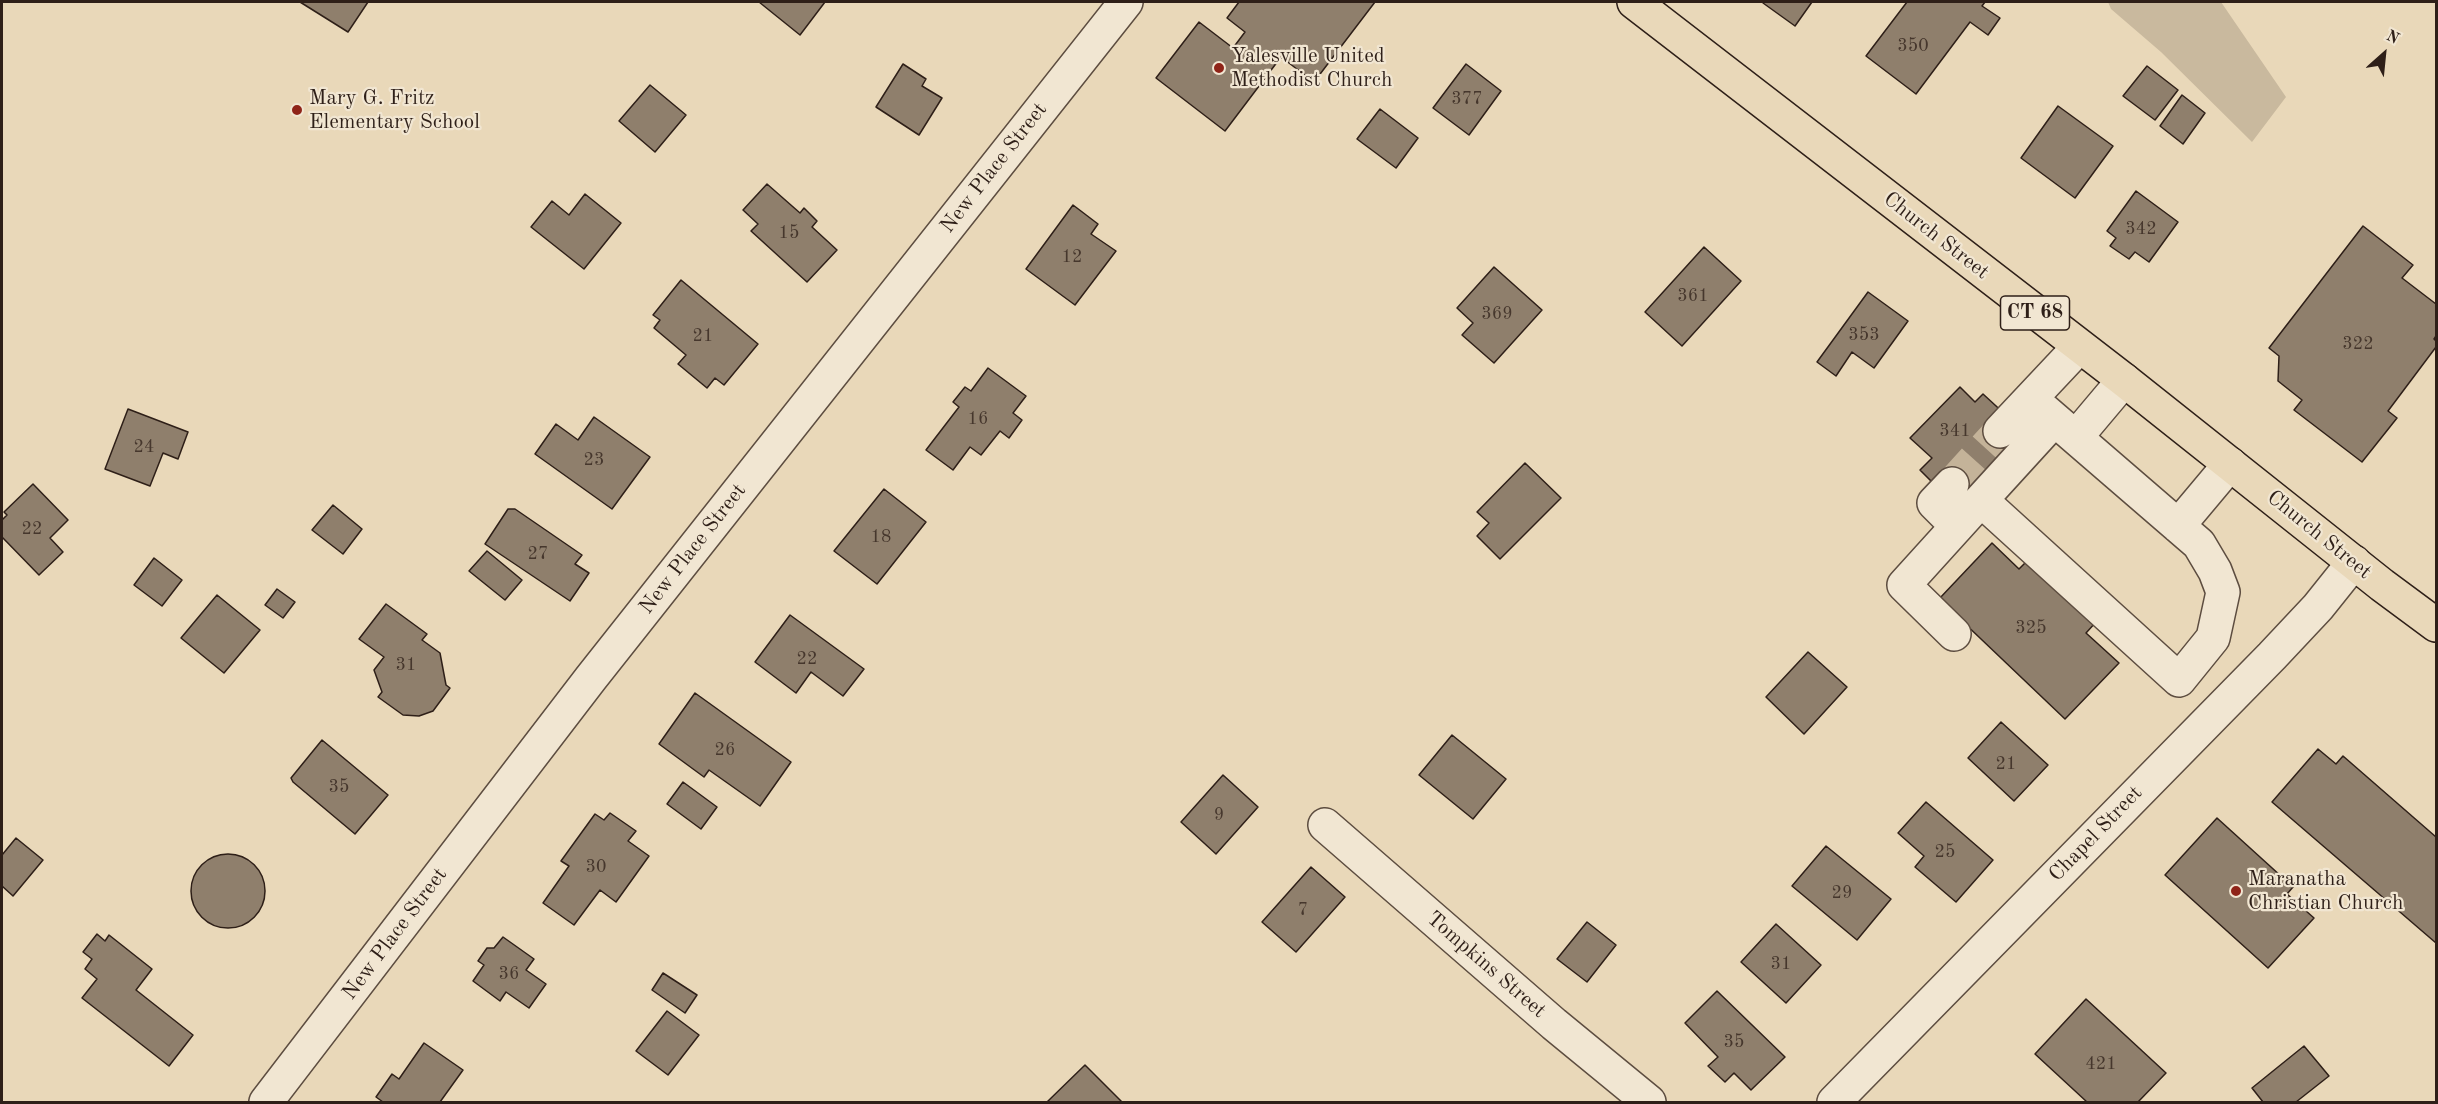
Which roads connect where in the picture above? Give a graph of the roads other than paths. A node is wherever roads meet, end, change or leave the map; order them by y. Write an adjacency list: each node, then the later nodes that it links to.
1 (1126, 2): 18 (street, New Place Street)
2 (1634, 2): 3 (main road, Church Street / CT 68)
3 (2079, 347): 4 (main road, Church Street / CT 68); 5 (street)
4 (2124, 380): 5 (street); 7 (main road, Church Street / CT 68)
5 (2053, 419): 6 (street); 9 (street); 11 (street)
6 (2000, 431)
7 (2230, 464): 11 (street); 12 (main road, Church Street / CT 68)
8 (1952, 484): 10 (street)
9 (1981, 500): 10 (street); 15 (street)
10 (1957, 526): 14 (street)
11 (2178, 526): 15 (street)
12 (2354, 562): 13 (main road, Church Street / CT 68); 16 (street, Chapel Street)
13 (2436, 626)
14 (1954, 634)
15 (2187, 671): 16 (street)
16 (2223, 705): 20 (street, Chapel Street)
17 (1325, 825): 19 (street, Tompkins Street)
18 (266, 1102)
19 (1649, 1102)
20 (1834, 1102)

